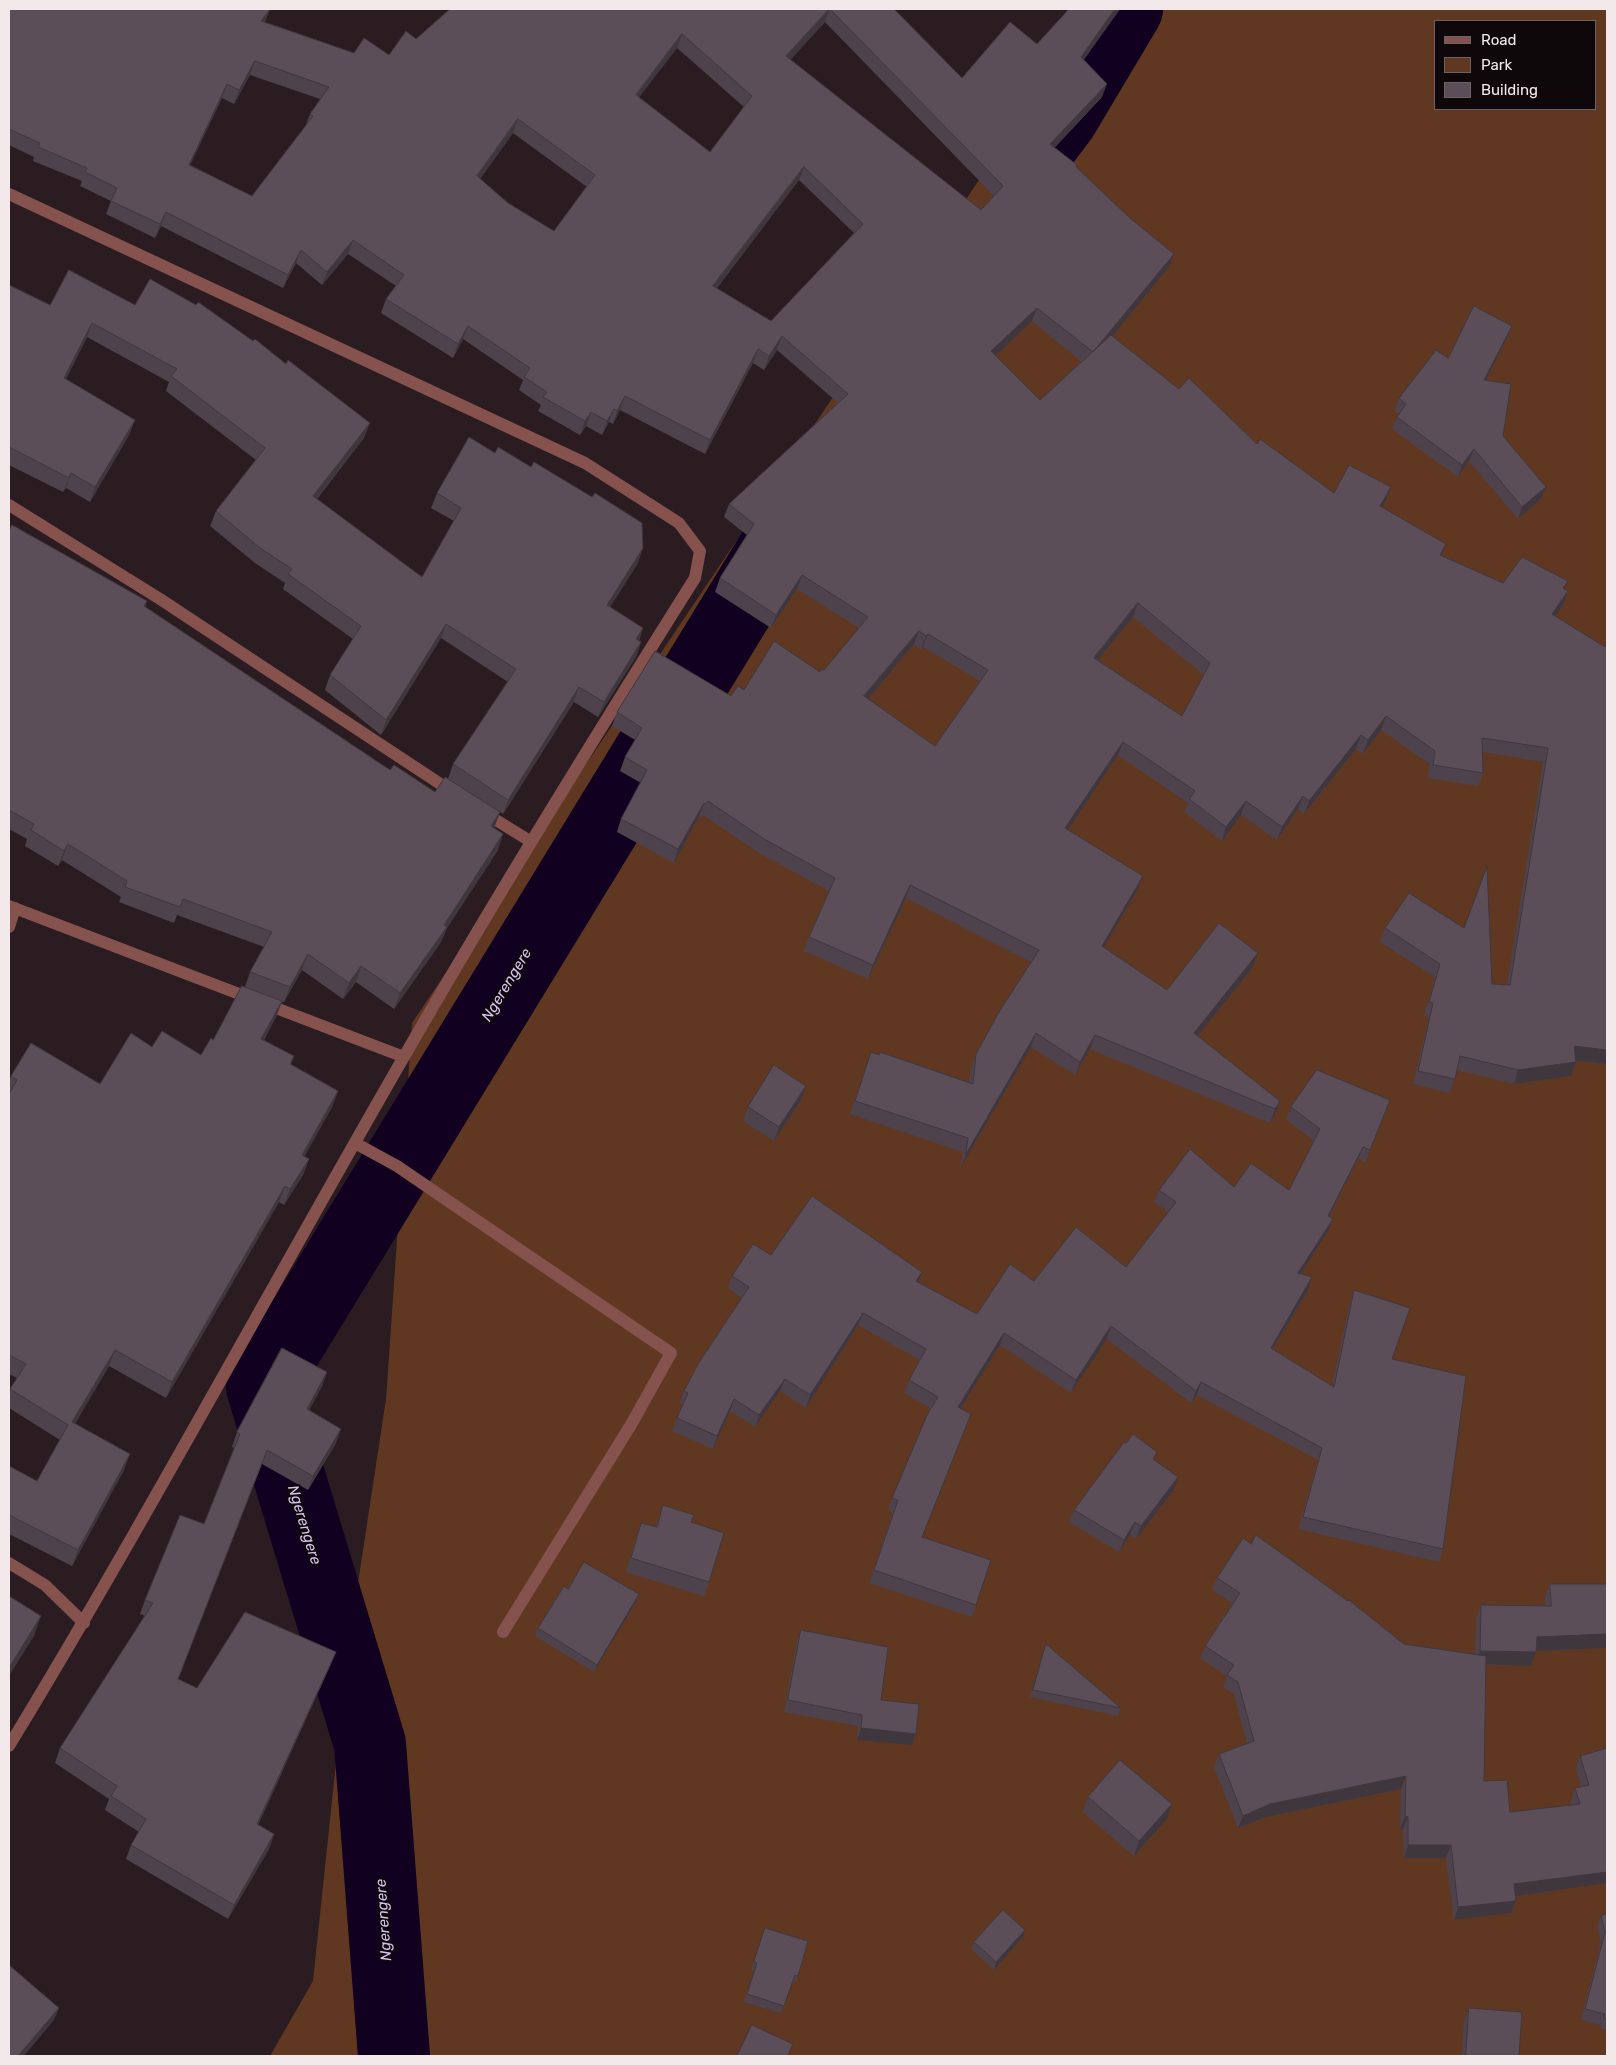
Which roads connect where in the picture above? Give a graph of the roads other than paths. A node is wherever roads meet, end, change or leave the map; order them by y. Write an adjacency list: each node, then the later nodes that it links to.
1 (9, 194): 3 (street)
2 (9, 506): 3 (street)
3 (530, 841): 6 (street)
4 (12, 907): 5 (street); 6 (street)
5 (9, 927)
6 (404, 1057): 7 (street)
7 (356, 1143): 9 (street); 10 (street)
8 (9, 1563): 9 (street)
9 (84, 1623): 11 (street)
10 (502, 1632)
11 (9, 1746)

